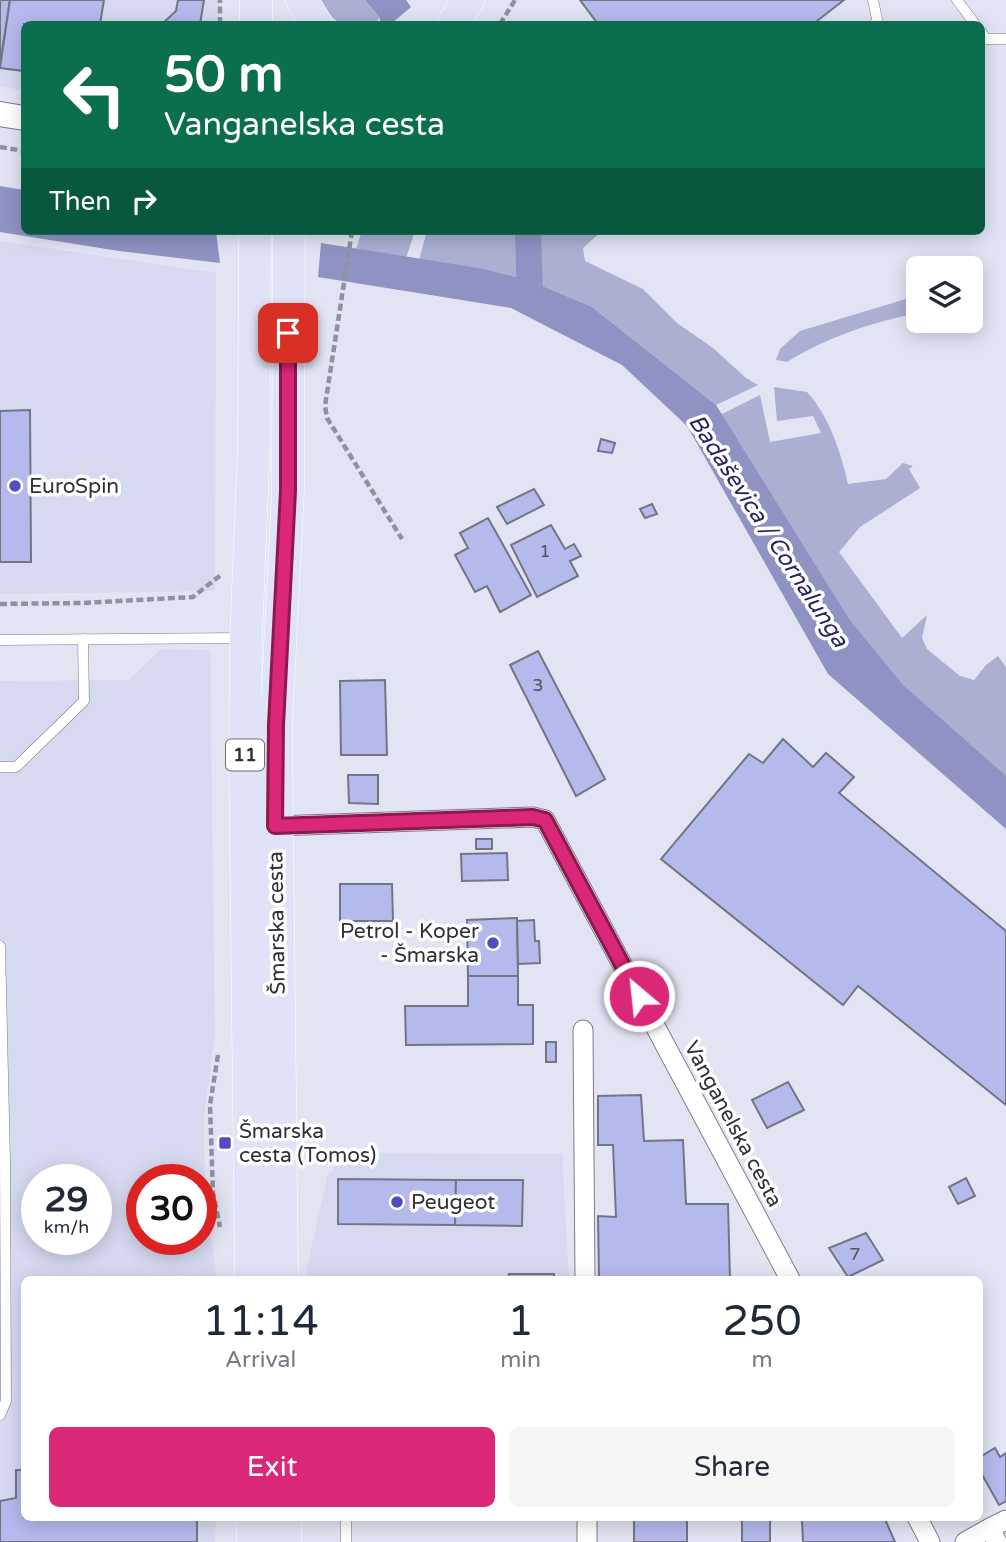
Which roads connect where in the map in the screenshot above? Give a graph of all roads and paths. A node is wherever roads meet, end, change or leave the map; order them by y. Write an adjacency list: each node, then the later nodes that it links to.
1 (220, 0): 10 (path)
2 (250, 0): 11 (street)
3 (256, 0): 12 (main road)
4 (292, 0): 13 (main road)
5 (302, 0): 14 (main road)
6 (468, 0): 15 (main road)
7 (515, 0): 16 (path)
8 (873, 0): 17 (lane)
9 (957, 0): 18 (lane)
10 (220, 21)
11 (244, 21)
12 (256, 21)
13 (292, 21)
14 (314, 21)
15 (455, 21)
16 (502, 21)
17 (876, 21)
18 (973, 21)
19 (985, 38): 20 (lane)
20 (1006, 39)
21 (0, 114): 22 (street)
22 (21, 118)
23 (0, 147): 24 (path)
24 (21, 150)
25 (254, 235): 31 (main road, Šmarska cesta / 11)
26 (351, 235): 28 (path)
27 (292, 239): 35 (main road, Šmarska cesta / 11)
28 (401, 539)
29 (222, 573): 30 (path)
30 (0, 604)
31 (246, 638): 32 (lane); 38 (main road, Šmarska cesta / 11)
32 (83, 639): 33 (lane); 34 (lane)
33 (0, 640)
34 (0, 767)
35 (275, 826): 39 (main road, Šmarska cesta / 11); 41 (street, Vanganelska cesta)
36 (0, 946): 42 (lane)
37 (583, 1030): 40 (street)
38 (251, 1276)
39 (282, 1276)
40 (585, 1276)
41 (788, 1276)
42 (0, 1415)
43 (253, 1521): 49 (main road)
44 (285, 1521): 50 (main road)
45 (346, 1521): 51 (lane)
46 (587, 1521): 52 (street)
47 (919, 1521): 53 (street)
48 (998, 1530): 54 (street)
49 (253, 1542)
50 (285, 1542)
51 (346, 1542)
52 (587, 1542)
53 (930, 1542)
54 (965, 1542)

